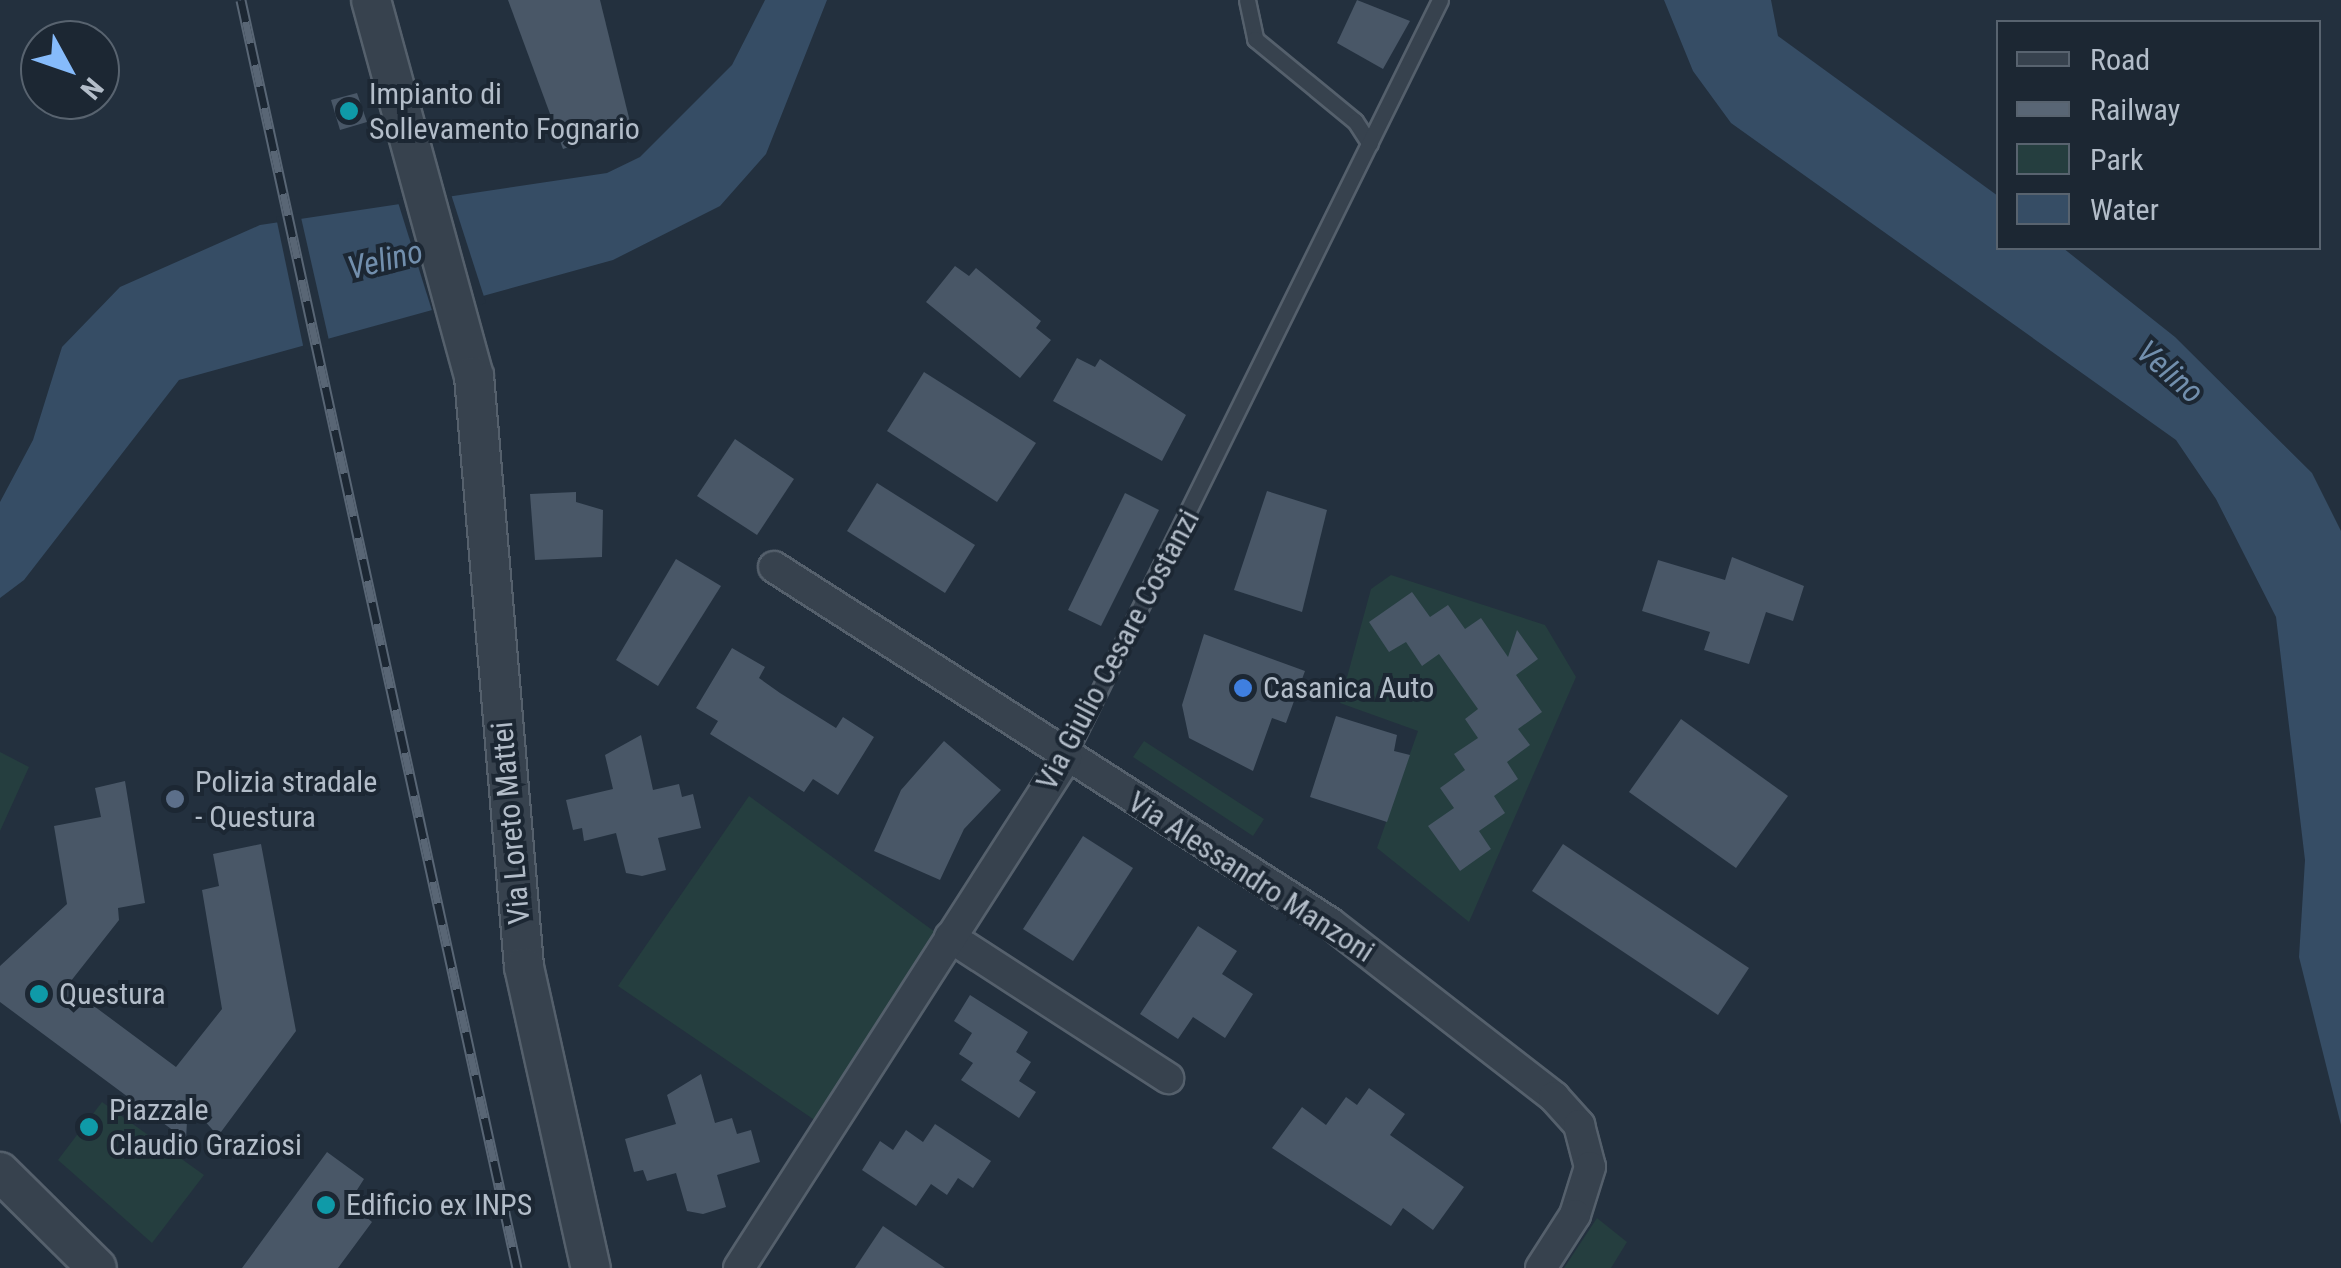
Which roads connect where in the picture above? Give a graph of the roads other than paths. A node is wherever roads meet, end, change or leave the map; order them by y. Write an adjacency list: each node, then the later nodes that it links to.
1 (371, 0): 9 (street, Via Loreto Mattei)
2 (1247, 0): 4 (lane)
3 (1440, 0): 4 (lane, Via Giulio Cesare Costanzi)
4 (1370, 144): 6 (lane, Via Giulio Cesare Costanzi)
5 (774, 567): 6 (street, Via Alessandro Manzoni)
6 (1066, 758): 7 (street, Via Giulio Cesare Costanzi); 15 (street, Via Alessandro Manzoni)
7 (950, 937): 8 (street); 14 (street, Via Giulio Cesare Costanzi)
8 (1168, 1078)
9 (562, 1171): 12 (street); 13 (street, Via Loreto Mattei)
10 (0, 1172): 11 (street)
11 (97, 1268)
12 (566, 1268)
13 (591, 1268)
14 (738, 1268)
15 (1541, 1268)

